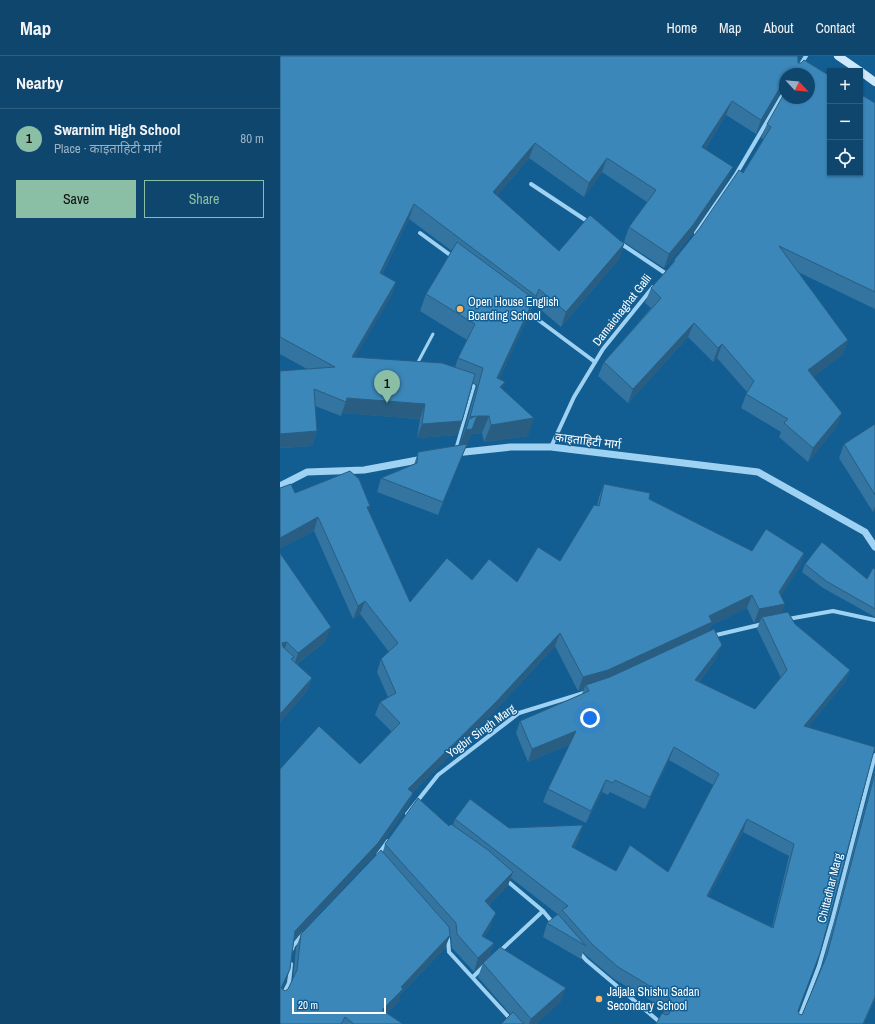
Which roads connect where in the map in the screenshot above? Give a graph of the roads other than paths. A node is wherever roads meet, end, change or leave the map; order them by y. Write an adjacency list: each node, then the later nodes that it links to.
1 (806, 56): 3 (street)
2 (838, 56): 4 (main road)
3 (799, 68)
4 (856, 68)
5 (863, 73): 6 (main road)
6 (875, 82)
7 (779, 101): 11 (street)
8 (531, 184): 9 (street)
9 (595, 226)
10 (420, 233): 13 (street)
11 (695, 235)
12 (614, 239): 15 (street)
13 (457, 260)
14 (669, 267): 15 (street, Damaichaghat Galli)
15 (665, 272): 16 (street, Damaichaghat Galli)
16 (660, 278)
17 (655, 284): 20 (street, Damaichaghat Galli)
18 (520, 307): 20 (street)
19 (433, 334): 21 (lane)
20 (595, 362): 23 (street, Damaichaghat Galli)
21 (423, 369)
22 (467, 384): 24 (lane)
23 (551, 448): 24 (street, काइताहिटी मार्ग); 27 (street, काइताहिटी मार्ग)
24 (452, 454)
25 (431, 457): 26 (street)
26 (280, 486)
27 (875, 547)
28 (875, 620): 29 (street)
29 (779, 621)
30 (772, 622): 31 (street)
31 (706, 638)
32 (590, 691): 34 (street, Yogbir Singh Marg)
33 (875, 755): 53 (street, Chittadhar Marg)
34 (413, 805): 35 (street); 36 (street, Yogbir Singh Marg)
35 (419, 810)
36 (405, 817)
37 (392, 834): 38 (street)
38 (381, 863)
39 (502, 876): 40 (street)
40 (543, 911): 41 (street); 46 (street)
41 (557, 928)
42 (308, 929): 45 (street)
43 (443, 934): 49 (street)
44 (576, 949): 52 (street)
45 (292, 953)
46 (494, 956)
47 (291, 961): 50 (street)
48 (489, 962): 49 (street)
49 (472, 977): 51 (street)
50 (280, 1001)
51 (516, 1024)
52 (662, 1024)
53 (797, 1024)

